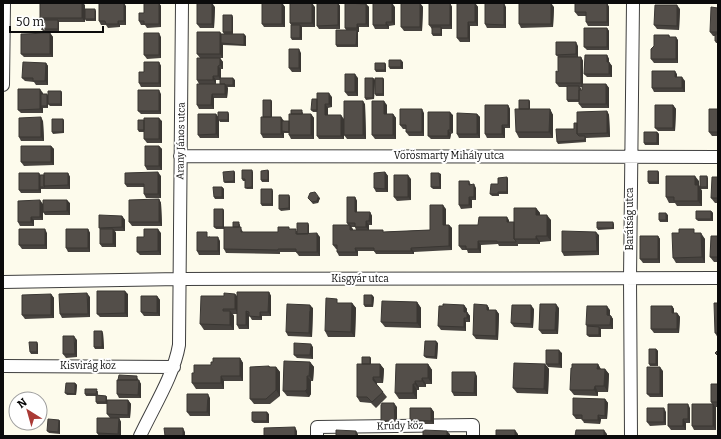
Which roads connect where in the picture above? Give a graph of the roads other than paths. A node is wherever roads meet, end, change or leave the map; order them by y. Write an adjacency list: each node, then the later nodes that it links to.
1 (4, 3): 4 (street)
2 (182, 3): 5 (street, Arany János utca)
3 (633, 3): 6 (street, Barátság utca)
4 (3, 85)
5 (180, 156): 6 (street, Vörösmarty Mihály utca); 9 (street, Arany János utca)
6 (630, 156): 7 (street, Vörösmarty Mihály utca); 10 (street, Barátság utca)
7 (718, 157)
8 (718, 278): 10 (street, Kisgyár utca)
9 (180, 279): 10 (street, Kisgyár utca); 11 (street, Kisgyár utca); 13 (street, Arany János utca)
10 (630, 279): 17 (street, Barátság utca)
11 (3, 282)
12 (3, 366): 13 (street, Kisvirág köz)
13 (174, 367): 15 (street, Arany János utca)
14 (317, 432): 16 (street, Krúdy köz)
15 (140, 436)
16 (473, 436)
17 (631, 436)

